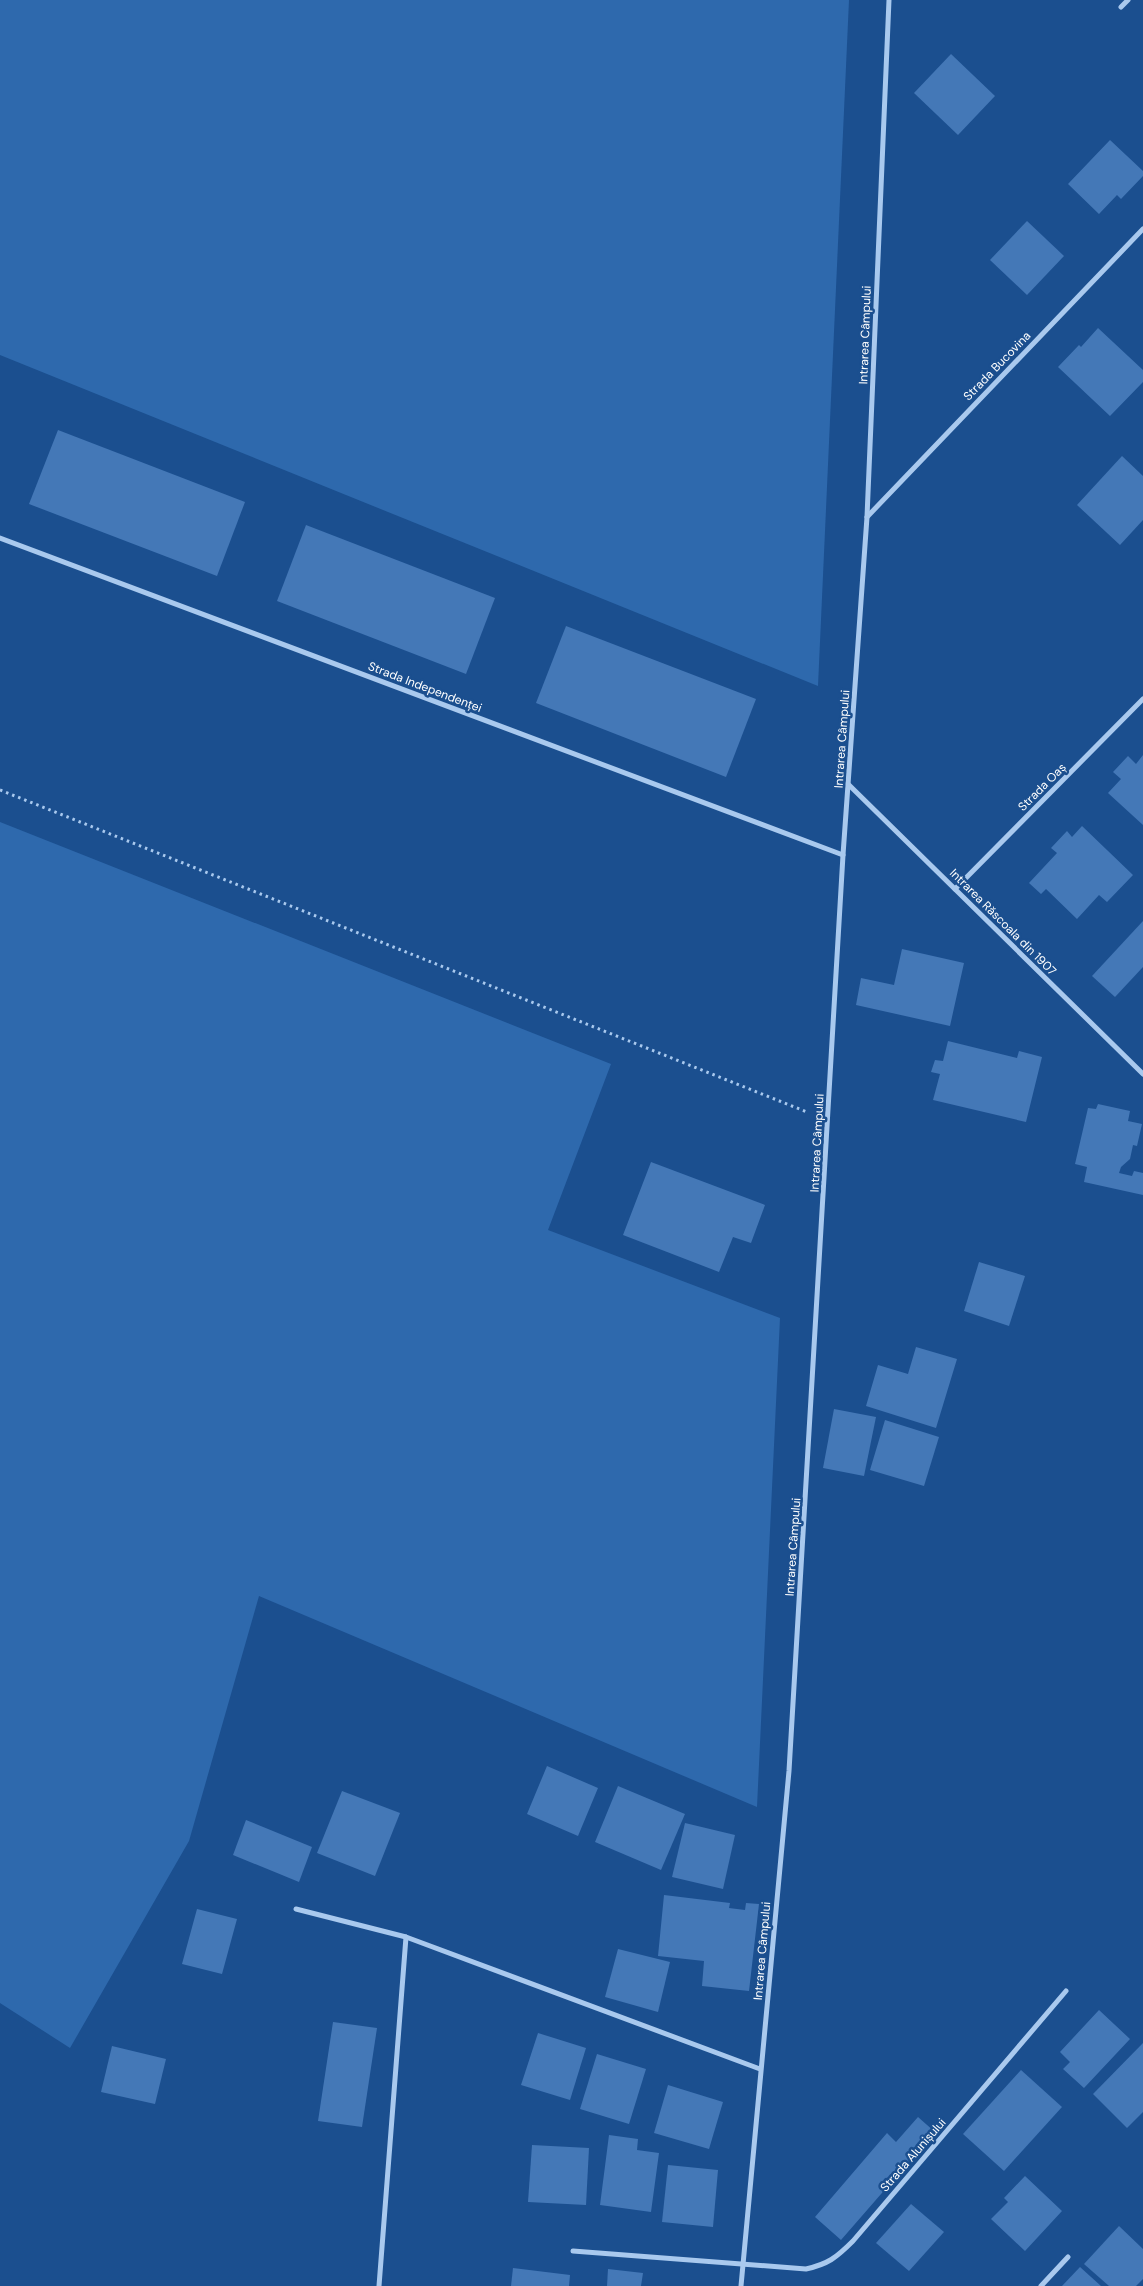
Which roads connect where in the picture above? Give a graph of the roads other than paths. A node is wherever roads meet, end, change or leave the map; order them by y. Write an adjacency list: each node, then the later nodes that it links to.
1 (889, 0): 5 (street, Intrarea Câmpului)
2 (1128, 0): 3 (street)
3 (1121, 7)
4 (1143, 229): 5 (street, Strada Bucovina)
5 (867, 517): 8 (street, Intrarea Câmpului)
6 (0, 538): 9 (street, Strada Independenței)
7 (1143, 699): 10 (street, Strada Oaș)
8 (848, 784): 9 (street, Intrarea Câmpului); 10 (street, Intrarea Răscoala din 1907)
9 (844, 855): 15 (street, Intrarea Câmpului)
10 (955, 889): 11 (street, Intrarea Răscoala din 1907)
11 (1143, 1074)
12 (296, 1909): 13 (street)
13 (406, 1937): 15 (street); 19 (street)
14 (1066, 1991): 18 (street, Strada Alunișului)
15 (760, 2069): 18 (street, Intrarea Câmpului)
16 (573, 2251): 18 (street, Strada Alunișului)
17 (1068, 2257): 21 (street)
18 (743, 2266): 20 (street, Intrarea Câmpului)
19 (379, 2286)
20 (742, 2286)
21 (1041, 2286)

